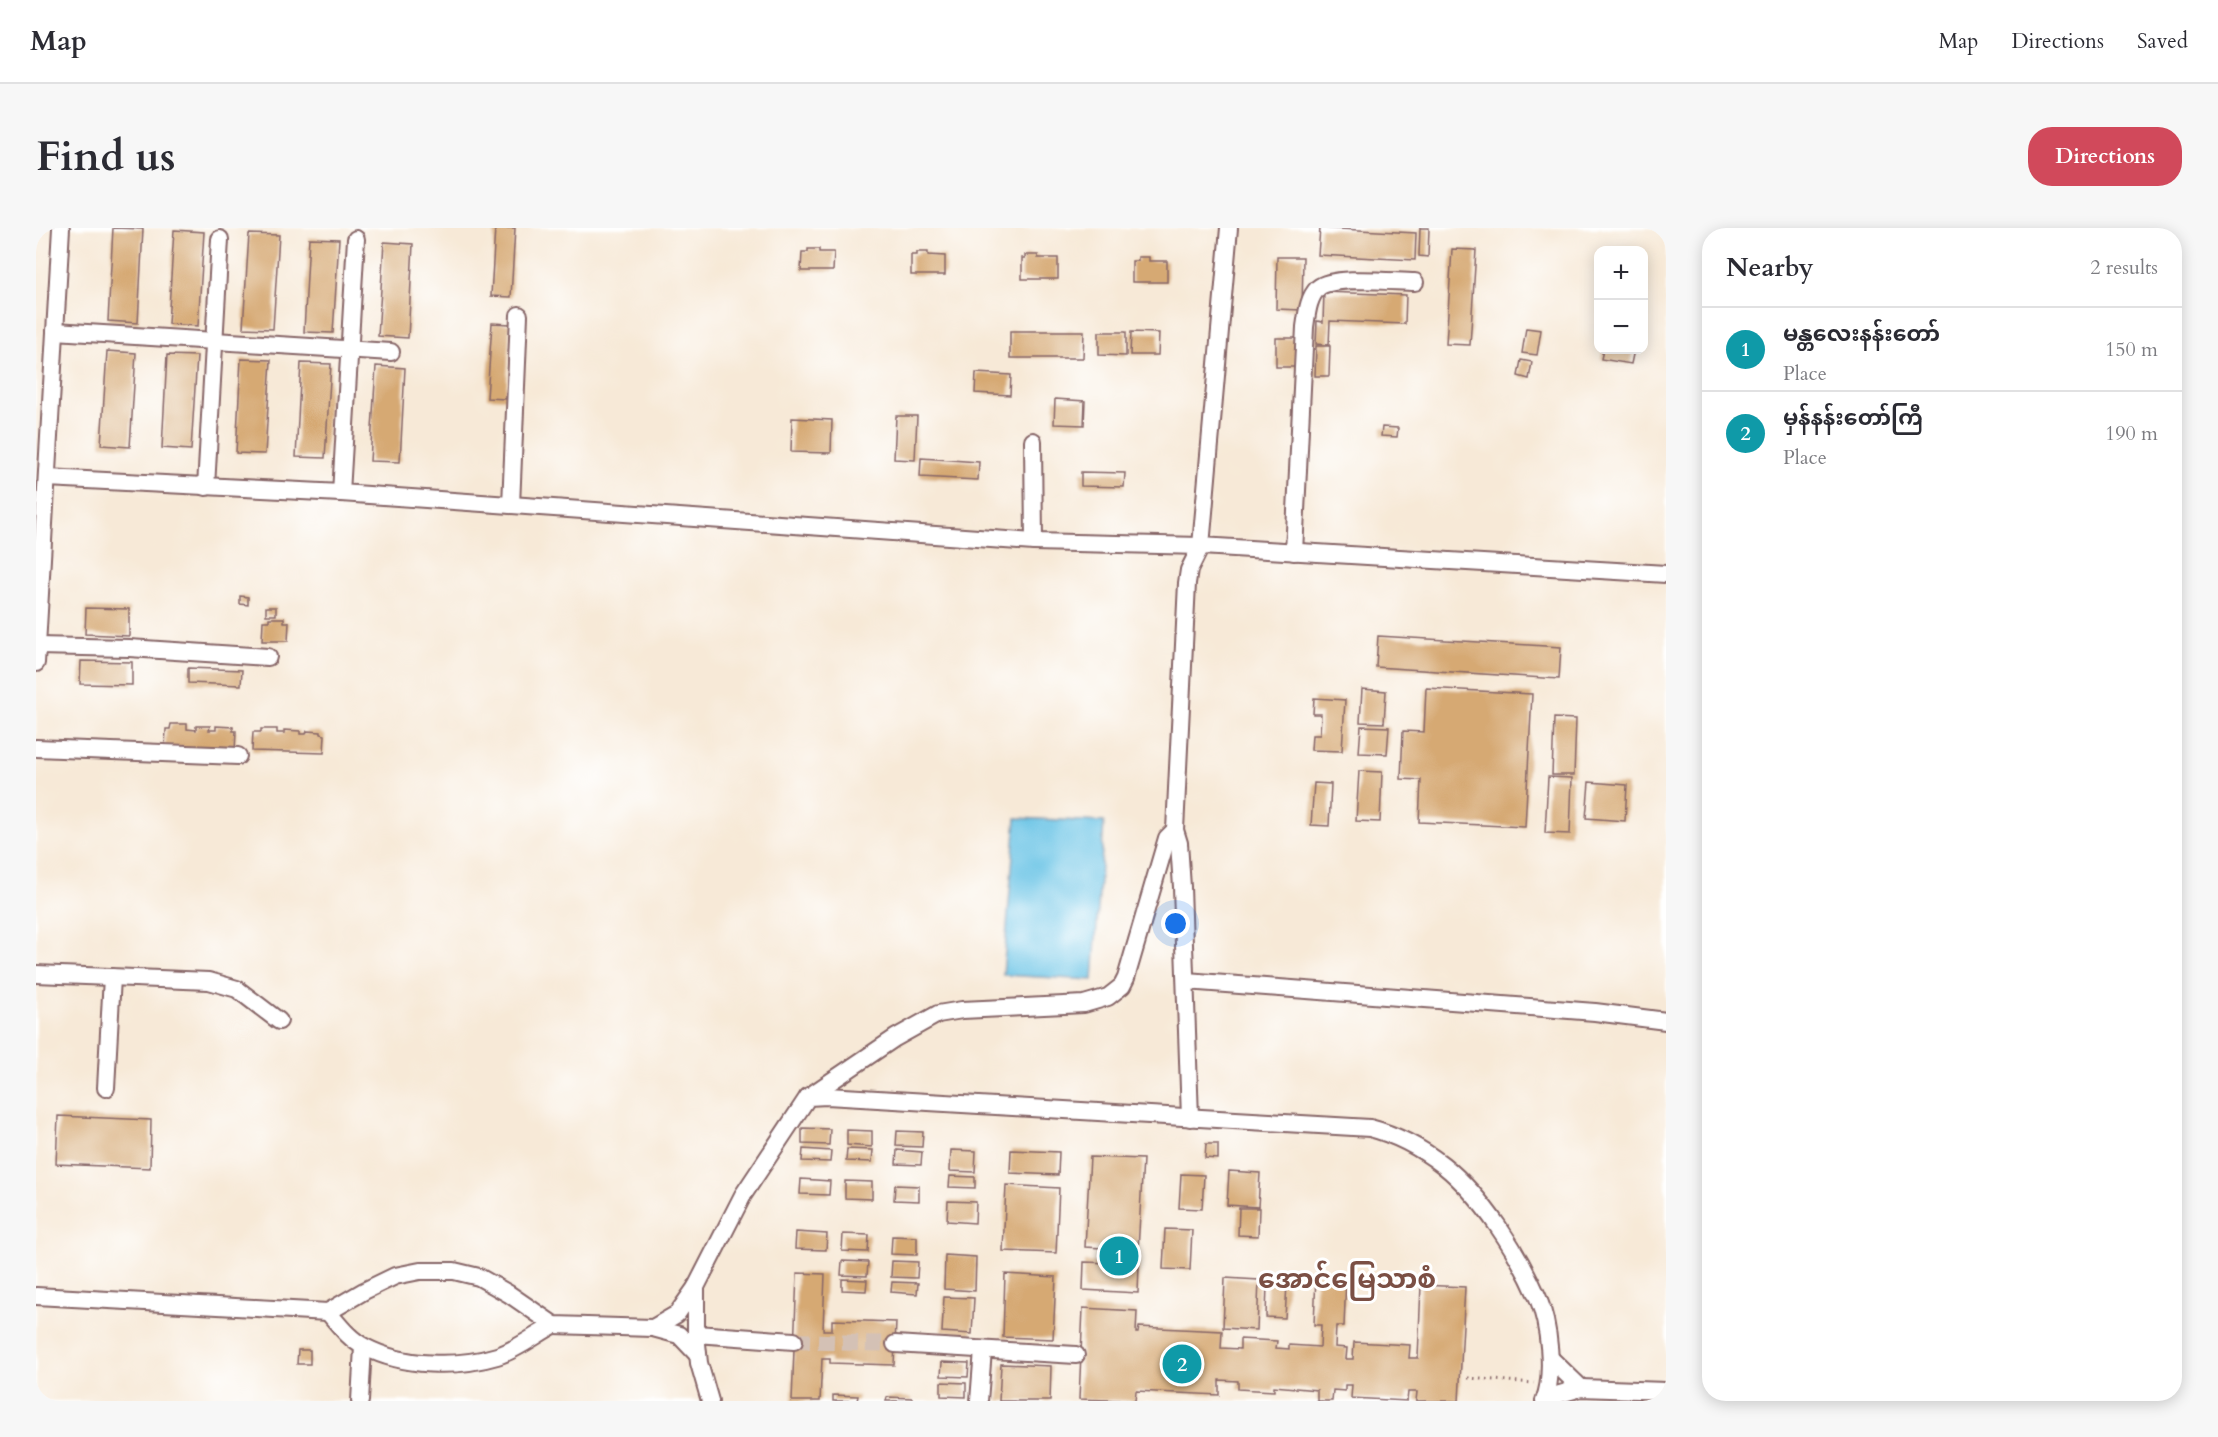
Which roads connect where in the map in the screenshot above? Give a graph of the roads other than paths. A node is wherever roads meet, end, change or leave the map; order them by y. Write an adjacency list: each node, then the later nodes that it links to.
1 (60, 228): 7 (street)
2 (1229, 228): 18 (street)
3 (220, 239): 8 (street)
4 (356, 239): 9 (street)
5 (1415, 282): 19 (street)
6 (519, 315): 15 (street)
7 (55, 331): 8 (street); 12 (street)
8 (214, 341): 9 (street); 13 (street)
9 (350, 350): 10 (street); 14 (street)
10 (391, 352)
11 (1033, 441): 17 (street)
12 (44, 470): 13 (street); 16 (street)
13 (206, 487): 14 (street)
14 (341, 493): 15 (street)
15 (511, 505): 17 (street)
16 (41, 513): 21 (street)
17 (1034, 542): 18 (street)
18 (1201, 546): 19 (street); 26 (street)
19 (1294, 552): 20 (street)
20 (1666, 574)
21 (37, 646): 22 (street); 23 (street)
22 (268, 657)
23 (36, 663)
24 (36, 748): 25 (street)
25 (238, 756)
26 (1174, 830): 29 (street); 33 (street)
27 (36, 974): 28 (street)
28 (112, 977): 30 (street); 32 (street)
29 (1186, 981): 31 (street); 34 (street)
30 (279, 1021)
31 (1666, 1021)
32 (106, 1088)
33 (808, 1097): 34 (street); 35 (street)
34 (1190, 1118): 47 (street)
35 (696, 1287): 39 (street); 40 (street)
36 (36, 1296): 37 (street)
37 (328, 1312): 38 (street); 43 (street)
38 (554, 1325): 39 (street); 43 (street)
39 (652, 1328): 45 (street)
40 (696, 1334): 41 (street); 45 (street)
41 (794, 1341)
42 (895, 1344): 44 (street)
43 (363, 1347): 51 (street)
44 (983, 1350): 46 (street); 53 (street)
45 (698, 1355): 52 (street)
46 (1076, 1355)
47 (1551, 1359): 48 (street); 50 (street)
48 (1581, 1388): 49 (street); 50 (street)
49 (1666, 1391)
50 (1546, 1394)
51 (360, 1401)
52 (710, 1401)
53 (979, 1401)

